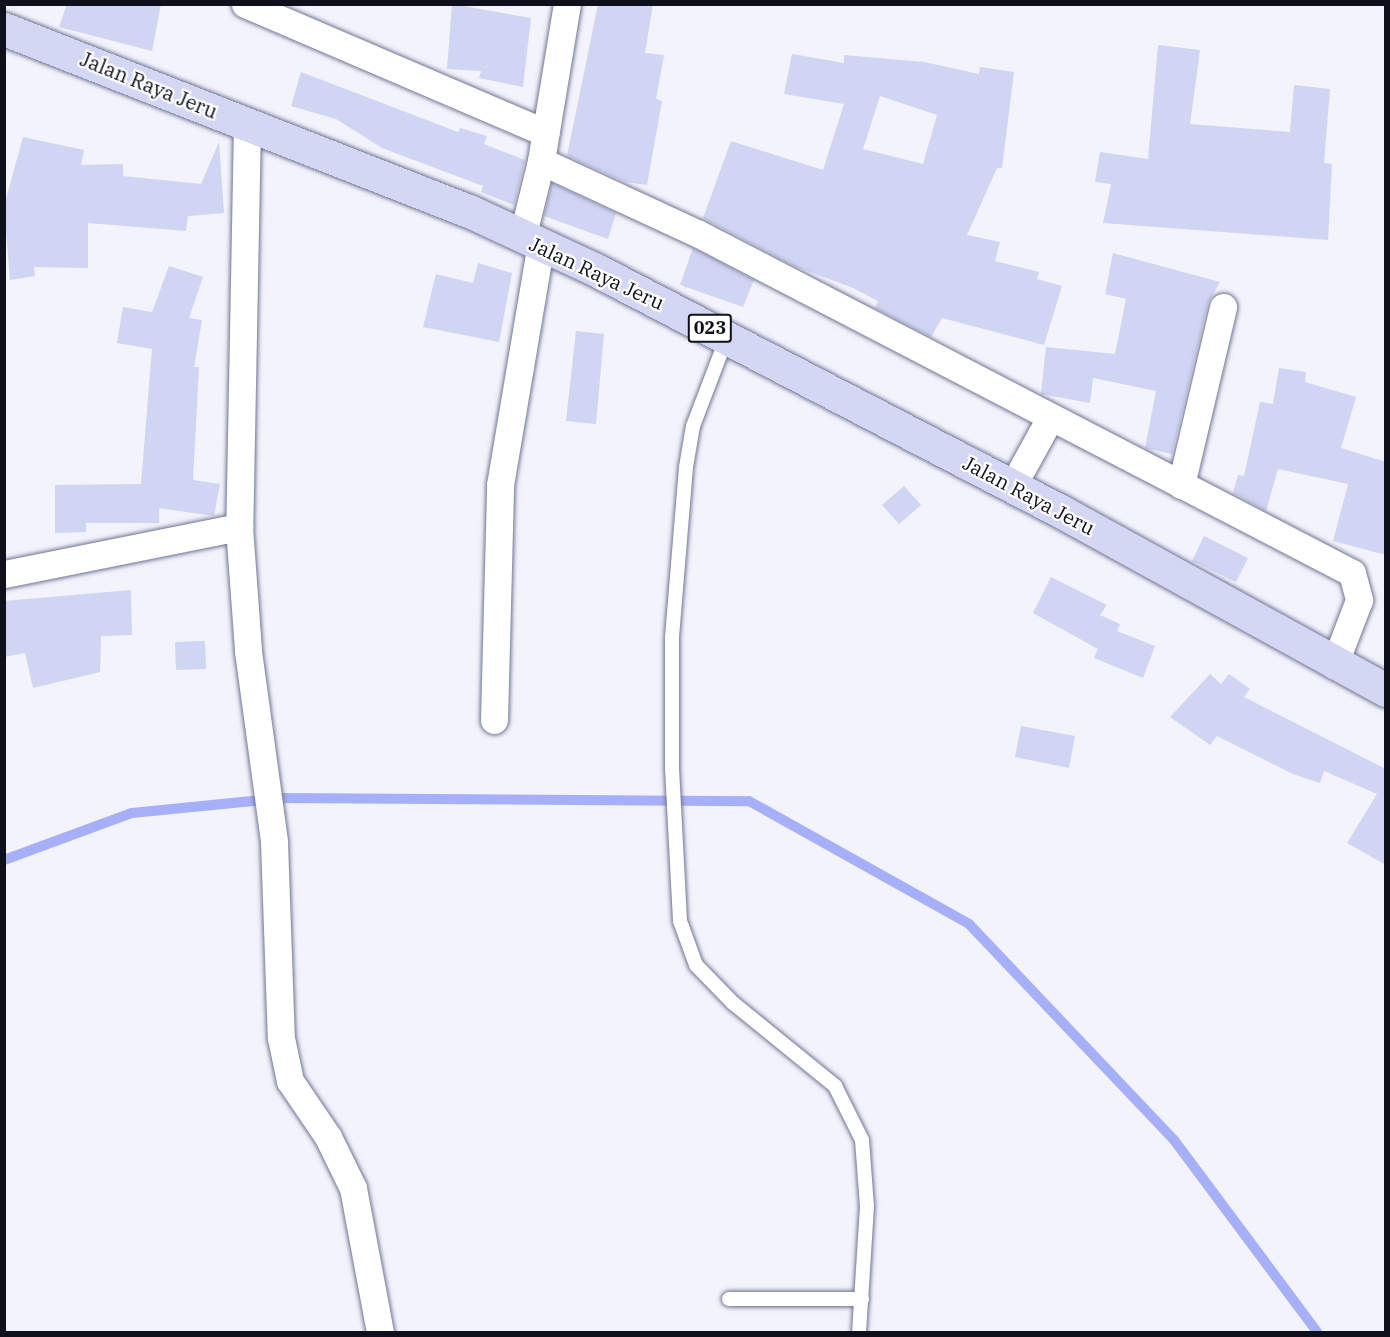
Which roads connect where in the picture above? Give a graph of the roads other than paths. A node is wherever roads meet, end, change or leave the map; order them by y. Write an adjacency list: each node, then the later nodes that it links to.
1 (245, 4): 5 (street)
2 (567, 4): 5 (street)
3 (4, 29): 4 (main road, Jalan Raya Jeru / 023)
4 (247, 124): 7 (main road, Jalan Raya Jeru / 023); 13 (street)
5 (546, 133): 6 (street)
6 (541, 161): 7 (street); 10 (street)
7 (531, 243): 9 (main road, Jalan Raya Jeru / 023); 17 (street)
8 (1223, 307): 12 (street)
9 (727, 337): 11 (main road, Jalan Raya Jeru / 023); 19 (lane)
10 (1050, 418): 11 (street); 12 (street)
11 (1013, 485): 15 (main road, Jalan Raya Jeru / 023)
12 (1181, 485): 15 (street)
13 (239, 527): 14 (street); 20 (street)
14 (4, 574)
15 (1334, 665): 16 (main road, Jalan Raya Jeru / 023)
16 (1386, 690)
17 (494, 720)
18 (729, 1299): 19 (lane)
19 (862, 1299): 21 (lane)
20 (380, 1332)
21 (860, 1332)

